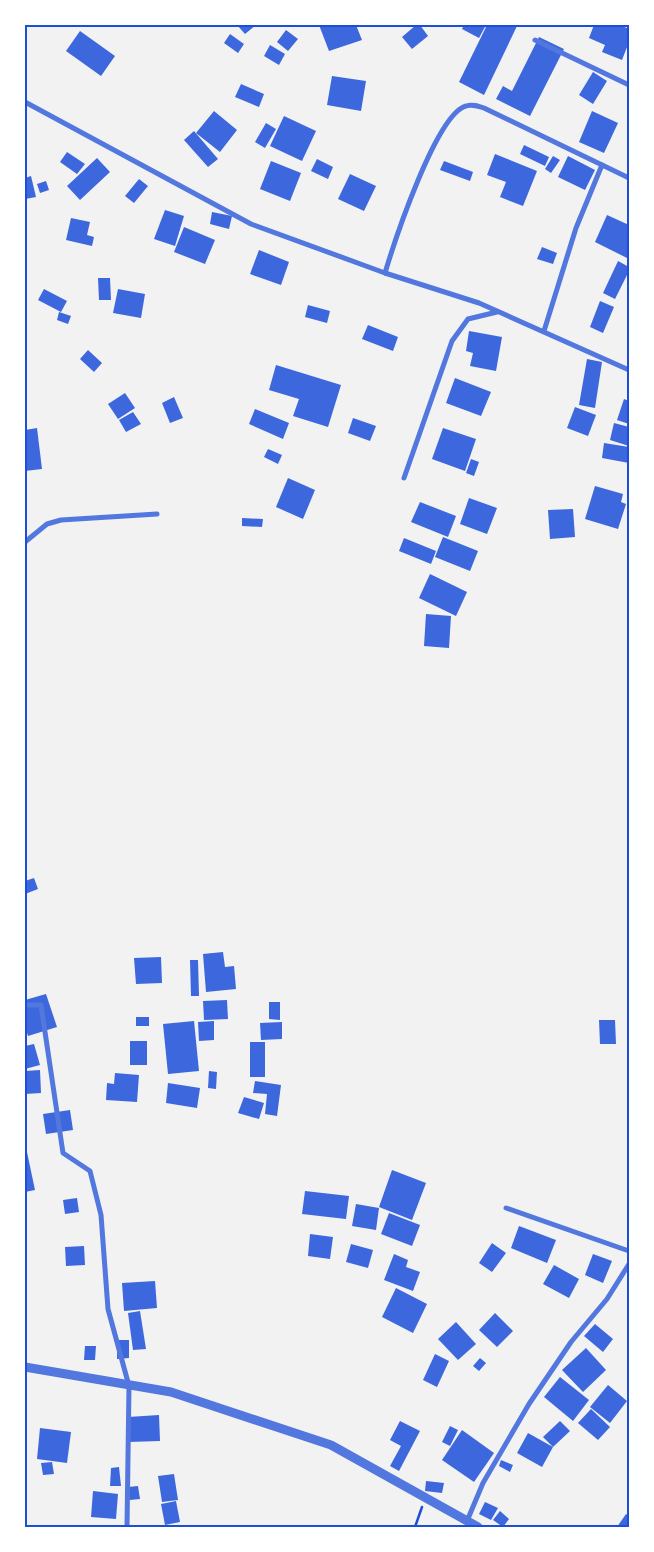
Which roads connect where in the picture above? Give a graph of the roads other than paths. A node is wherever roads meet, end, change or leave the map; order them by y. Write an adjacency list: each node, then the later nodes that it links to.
1 (535, 40): 2 (street)
2 (629, 85)
3 (25, 102): 6 (street)
4 (602, 165): 5 (street); 6 (street); 8 (street)
5 (629, 177)
6 (385, 273): 7 (street)
7 (498, 312): 8 (street); 10 (street)
8 (544, 331): 9 (street)
9 (629, 370)
10 (404, 478)
11 (157, 514): 12 (street)
12 (25, 542)
13 (25, 1005): 18 (street)
14 (506, 1208): 15 (street)
15 (629, 1251)
16 (629, 1264): 19 (street)
17 (25, 1367): 18 (street)
18 (129, 1386): 19 (street); 20 (street)
19 (467, 1521): 21 (street)
20 (127, 1527)
21 (478, 1527)

